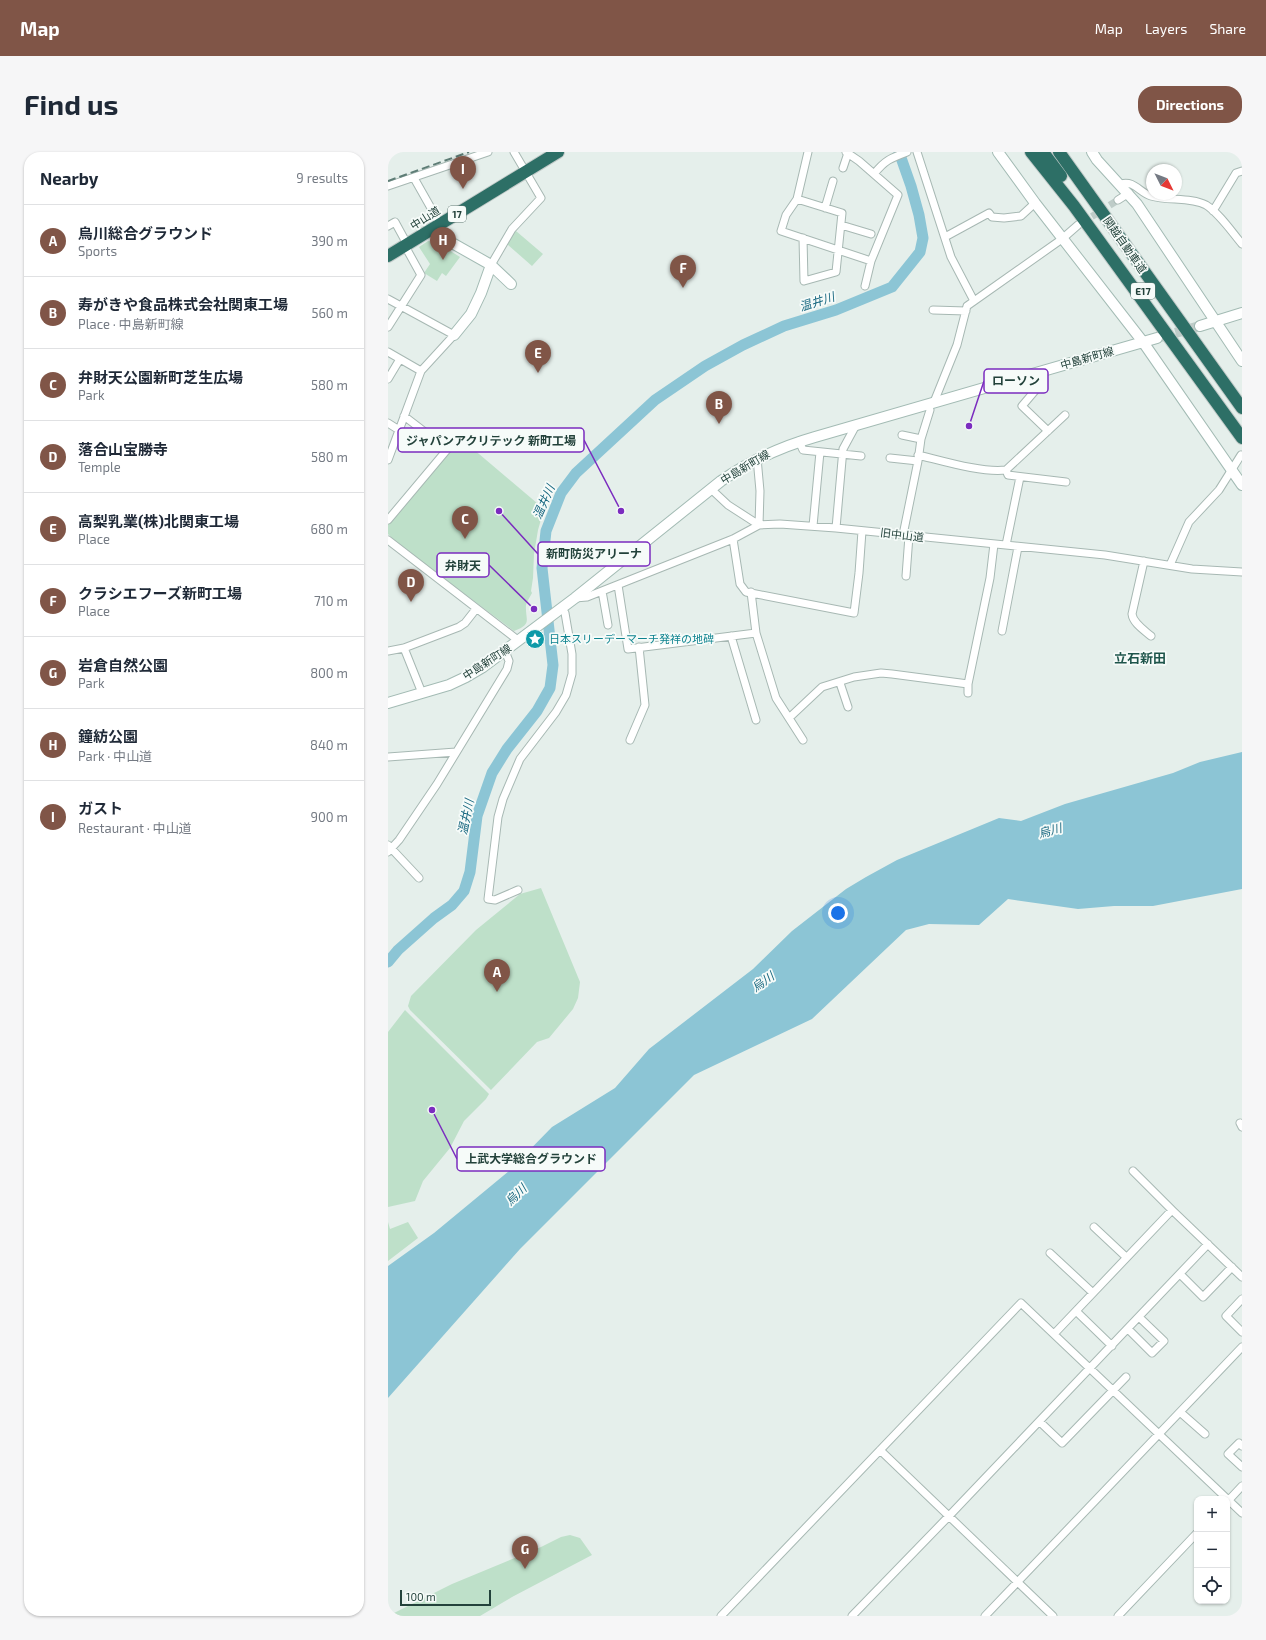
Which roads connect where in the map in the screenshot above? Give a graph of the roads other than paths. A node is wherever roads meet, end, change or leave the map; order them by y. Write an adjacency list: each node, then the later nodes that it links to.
1 (488, 152): 17 (street)
2 (514, 152): 15 (street)
3 (558, 152): 15 (highway, 中山道 / 17)
4 (808, 152): 22 (street)
5 (907, 152): 16 (street)
6 (917, 152): 32 (street)
7 (998, 152): 24 (main road)
8 (1031, 152): 71 (highway)
9 (1043, 152): 69 (highway, 関越自動車道 / E17)
10 (1059, 152): 62 (highway, 関越自動車道 / E17)
11 (1092, 152): 19 (main road)
12 (847, 153): 13 (street); 16 (street)
13 (843, 168)
14 (1242, 171): 26 (street)
15 (525, 172): 30 (highway, 中山道 / 17); 40 (street)
16 (874, 174): 39 (street)
17 (414, 178): 20 (street); 30 (street)
18 (833, 181): 25 (street)
19 (1121, 184): 21 (main road); 26 (street)
20 (388, 186)
21 (1129, 193): 23 (street); 49 (main road)
22 (797, 199): 25 (street); 33 (street)
23 (1118, 200)
24 (1034, 203): 32 (street); 34 (main road)
25 (825, 208): 27 (street)
26 (1213, 211): 35 (street)
27 (841, 225): 31 (street); 37 (street)
28 (1078, 225): 34 (street)
29 (388, 226): 36 (street)
30 (436, 227): 36 (highway, 中山道 / 17); 40 (main road)
31 (870, 234)
32 (944, 237): 44 (street)
33 (803, 238): 37 (street); 37 (street)
34 (1062, 239): 44 (street); 54 (main road)
35 (1242, 244)
36 (406, 245): 38 (highway, 中山道 / 17); 45 (street)
37 (838, 250): 39 (street)
38 (388, 256)
39 (871, 261): 42 (street)
40 (491, 265): 41 (main road); 52 (main road)
41 (511, 284)
42 (865, 286)
43 (388, 299): 45 (street)
44 (974, 300): 47 (street)
45 (401, 306): 51 (street); 52 (street)
46 (933, 310): 47 (street)
47 (966, 311): 61 (street)
48 (1242, 313): 49 (main road)
49 (1215, 322): 50 (main road); 57 (main road)
50 (1200, 326)
51 (388, 327)
52 (454, 335): 58 (street)
53 (1156, 338): 54 (main road, 中島新町線)
54 (1143, 342): 59 (main road, 中島新町線); 84 (main road)
55 (388, 352): 56 (street)
56 (400, 359): 58 (street); 60 (street)
57 (1242, 361)
58 (421, 371): 64 (street)
59 (1034, 373): 61 (main road, 中島新町線); 68 (street)
60 (388, 379)
61 (931, 403): 66 (main road, 中島新町線); 73 (street)
62 (1242, 408)
63 (1065, 415): 68 (street)
64 (404, 416): 67 (street); 75 (street)
65 (388, 423): 67 (street)
66 (856, 425): 74 (main road, 中島新町線); 77 (street)
67 (399, 430): 83 (street)
68 (1048, 431): 85 (street)
69 (1242, 432)
70 (902, 434): 73 (street)
71 (1242, 438)
72 (456, 439): 75 (street)
73 (921, 439): 82 (street)
74 (799, 441): 76 (street); 80 (main road, 中島新町線)
75 (447, 449): 90 (street)
76 (820, 452): 77 (street); 92 (street)
77 (842, 454): 79 (street); 93 (street)
78 (1241, 455): 84 (street)
79 (861, 456)
80 (757, 458): 89 (main road, 中島新町線); 91 (street)
81 (890, 458): 82 (street)
82 (918, 458): 85 (street); 95 (street)
83 (388, 460)
84 (1231, 469): 88 (main road); 102 (street)
85 (1006, 470): 86 (street)
86 (1020, 477): 87 (street); 99 (street)
87 (1066, 482)
88 (1242, 485)
89 (711, 489): 91 (street); 108 (main road, 中島新町線)
90 (388, 520)
91 (759, 525): 92 (street, 旧中山道); 96 (street, 旧中山道)
92 (813, 526): 93 (street, 旧中山道)
93 (836, 528): 94 (street, 旧中山道)
94 (862, 530): 95 (street, 旧中山道); 107 (street)
95 (906, 536): 98 (street, 旧中山道); 104 (street)
96 (733, 539): 105 (street, 旧中山道); 107 (street)
97 (388, 540): 109 (street)
98 (994, 544): 99 (street, 旧中山道); 122 (street)
99 (1006, 545): 100 (street, 旧中山道)
100 (1018, 547): 101 (street, 旧中山道); 112 (street)
101 (1144, 561): 102 (street, 旧中山道); 115 (street)
102 (1170, 565): 103 (street, 旧中山道)
103 (1242, 572)
104 (906, 576)
105 (618, 585): 106 (street, 旧中山道); 117 (street)
106 (602, 591): 108 (street, 旧中山道); 111 (street)
107 (751, 592): 113 (street)
108 (575, 598): 110 (main road, 中島新町線)
109 (476, 609): 116 (street); 118 (street)
110 (560, 609): 116 (main road, 中島新町線); 135 (street)
111 (608, 625)
112 (1002, 631)
113 (756, 633): 114 (street); 127 (street)
114 (731, 636): 117 (street); 128 (street)
115 (1151, 636)
116 (519, 641): 120 (main road, 中島新町線)
117 (639, 647): 129 (street)
118 (404, 648): 119 (street); 123 (street)
119 (388, 651)
120 (505, 651): 123 (main road, 中島新町線); 131 (street)
121 (840, 683): 122 (street); 126 (street); 127 (street)
122 (968, 684): 124 (street)
123 (422, 693): 125 (main road, 中島新町線)
124 (968, 693)
125 (388, 703)
126 (848, 708)
127 (789, 718): 130 (street)
128 (756, 720)
129 (630, 740)
130 (804, 740)
131 (456, 752): 132 (street); 133 (street)
132 (388, 757)
133 (389, 849): 134 (street)
134 (419, 878)
135 (518, 890)
136 (1133, 1171): 137 (street)
137 (1172, 1210): 139 (street); 141 (street)
138 (1094, 1227): 141 (street)
139 (1208, 1244): 142 (street); 143 (street)
140 (1050, 1253): 145 (street)
141 (1126, 1257): 145 (street)
142 (1232, 1267): 143 (street); 144 (street)
143 (1180, 1274): 148 (street)
144 (1242, 1277)
145 (1093, 1293): 147 (street)
146 (1242, 1299): 150 (street)
147 (1076, 1312): 151 (street); 152 (street)
148 (1139, 1317): 149 (street); 149 (street)
149 (1128, 1329): 152 (street)
150 (1242, 1332)
151 (1054, 1334): 154 (street); 162 (street)
152 (1112, 1346): 154 (street)
153 (1242, 1347): 157 (street)
154 (1090, 1370): 156 (street); 158 (street)
155 (1126, 1377): 156 (street)
156 (1112, 1391): 158 (street); 159 (street)
157 (1180, 1412): 159 (street); 160 (street)
158 (1040, 1422): 169 (street)
159 (1158, 1434): 165 (street); 171 (street)
160 (1205, 1434)
161 (1242, 1446): 163 (street)
162 (880, 1450): 169 (street); 172 (street)
163 (1242, 1467)
164 (1242, 1486): 166 (street)
165 (1223, 1496)
166 (1230, 1499)
167 (1230, 1503): 168 (street)
168 (1242, 1513)
169 (949, 1516): 171 (street); 173 (street)
170 (1194, 1536): 176 (street)
171 (1017, 1582): 174 (street); 175 (street)
172 (720, 1616)
173 (852, 1616)
174 (985, 1616)
175 (1053, 1616)
176 (1118, 1616)

